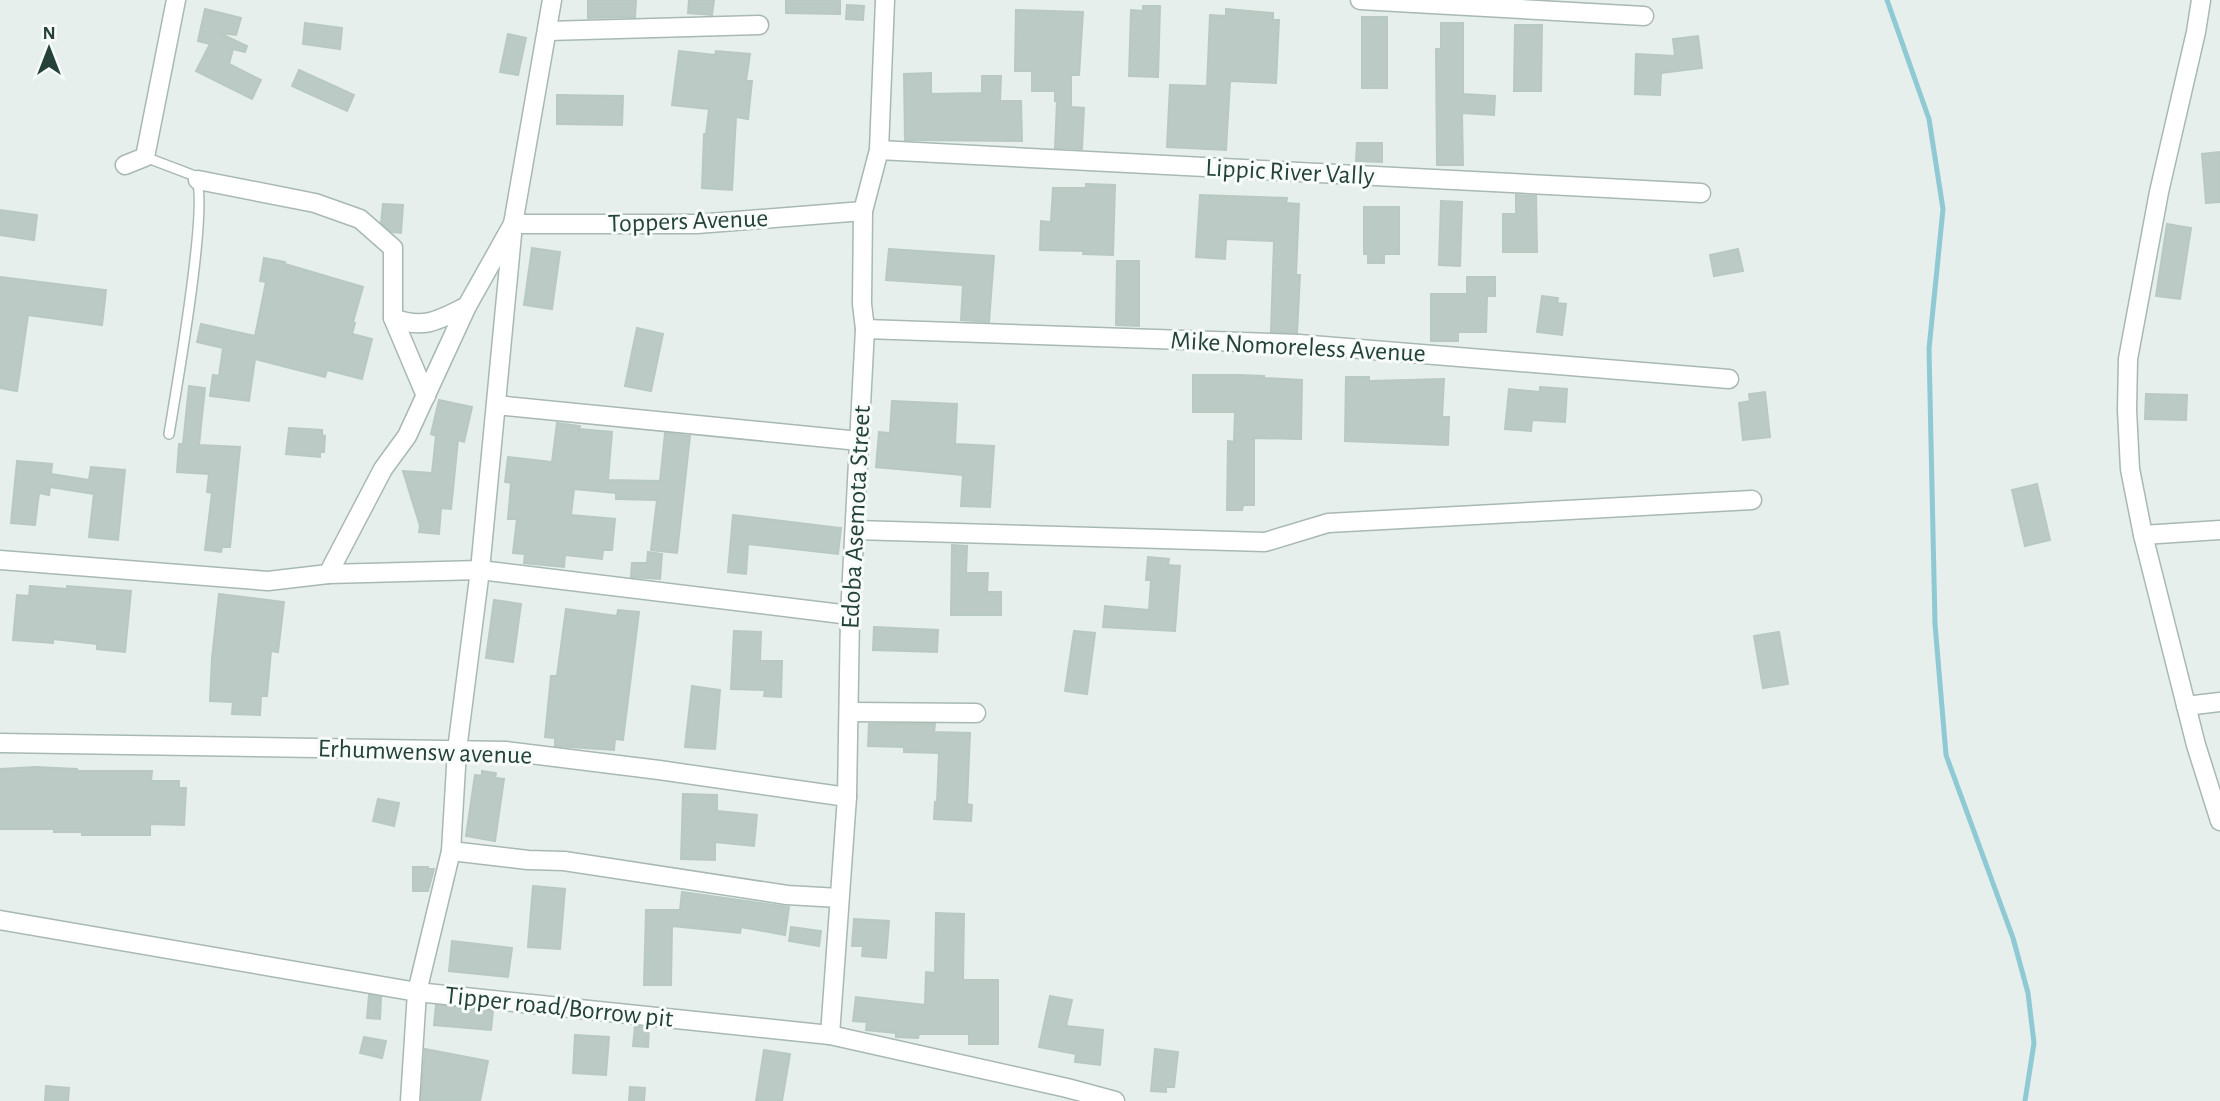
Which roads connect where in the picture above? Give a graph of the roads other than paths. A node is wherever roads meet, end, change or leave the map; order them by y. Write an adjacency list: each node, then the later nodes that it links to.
1 (176, 0): 10 (street)
2 (552, 0): 8 (street)
3 (885, 0): 9 (street, Edoba Asemota Street)
4 (1360, 0): 6 (street)
5 (2201, 0): 27 (street)
6 (1644, 16)
7 (759, 24): 8 (street)
8 (548, 31): 15 (street)
9 (879, 150): 13 (street, Lippic River Vally); 14 (street, Edoba Asemota Street)
10 (145, 156): 11 (street); 12 (lane)
11 (125, 165)
12 (198, 180): 17 (street); 22 (lane)
13 (1702, 193)
14 (863, 211): 15 (street, Toppers Avenue); 18 (street, Edoba Asemota Street)
15 (513, 224): 16 (street); 21 (street)
16 (467, 306): 17 (street); 20 (street)
17 (393, 318): 20 (street)
18 (865, 328): 19 (street, Mike Nomoreless Avenue); 23 (street, Edoba Asemota Street)
19 (1729, 379)
20 (426, 396): 30 (street)
21 (496, 405): 23 (street); 29 (street)
22 (169, 434)
23 (859, 441): 25 (street, Edoba Asemota Street)
24 (1752, 500): 25 (street)
25 (855, 530): 31 (street, Edoba Asemota Street)
26 (2220, 530): 27 (street)
27 (2143, 536): 33 (street)
28 (0, 560): 30 (street)
29 (480, 570): 30 (street); 31 (street); 37 (street)
30 (328, 574)
31 (850, 615): 34 (street, Edoba Asemota Street)
32 (2220, 702): 33 (street)
33 (2186, 706): 39 (street)
34 (850, 712): 35 (street); 38 (street, Edoba Asemota Street)
35 (976, 713)
36 (0, 743): 37 (street, Erhumwensw avenue)
37 (457, 750): 38 (street, Erhumwensw avenue); 40 (street)
38 (847, 797): 41 (street, Edoba Asemota Street)
39 (2220, 821)
40 (451, 851): 41 (street); 43 (street)
41 (839, 898): 44 (street, Edoba Asemota Street)
42 (0, 920): 43 (street, Tipper road/Borrow pit)
43 (417, 992): 44 (street, Tipper road/Borrow pit); 45 (street)
44 (831, 1035): 46 (street, Tipper road/Borrow pit)
45 (410, 1101)
46 (1115, 1101)

